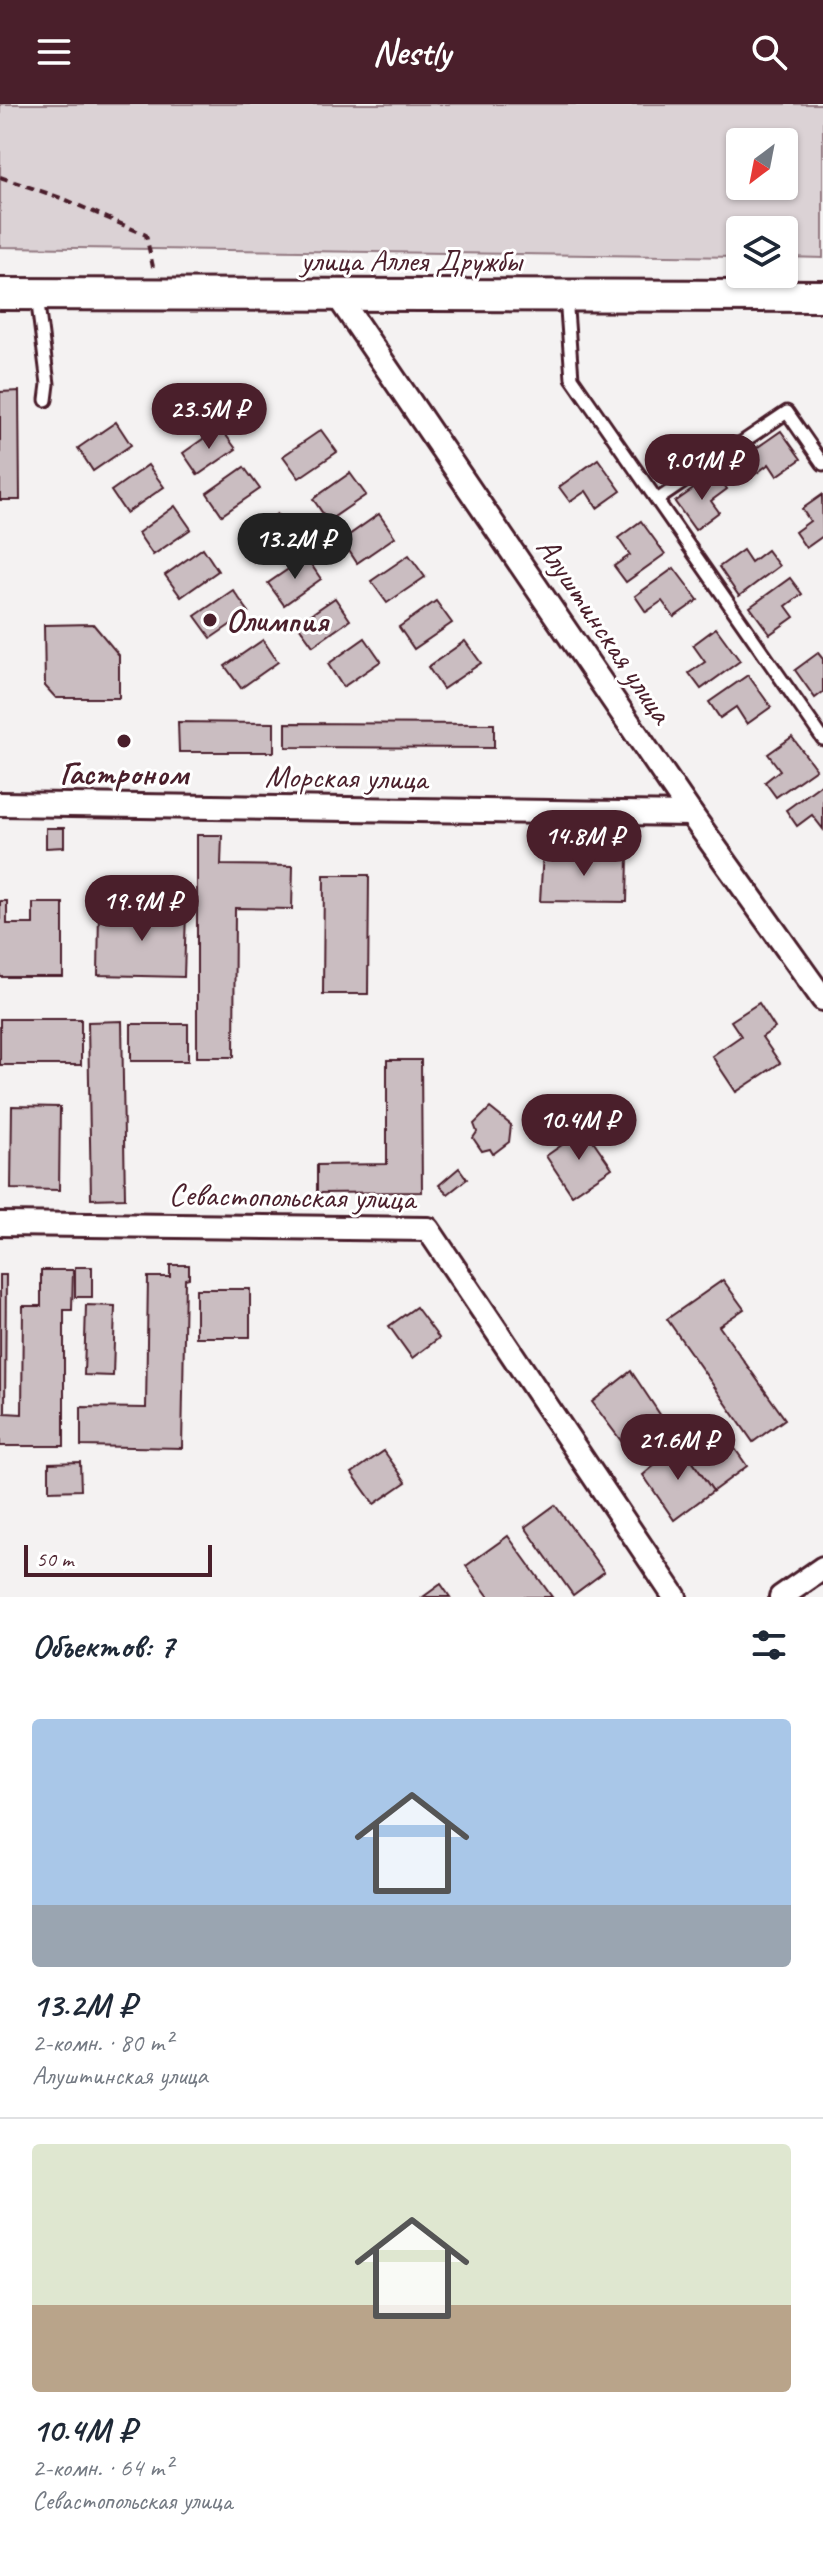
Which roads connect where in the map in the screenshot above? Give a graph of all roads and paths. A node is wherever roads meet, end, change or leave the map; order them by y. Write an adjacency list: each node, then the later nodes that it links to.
1 (0, 177): 7 (path)
2 (0, 294): 4 (main road, улица Аллея Дружбы)
3 (337, 295): 5 (main road, улица Аллея Дружбы); 7 (main road, улица Аллея Дружбы); 13 (street, Алуштинская улица)
4 (37, 296): 7 (main road, улица Аллея Дружбы); 8 (lane)
5 (566, 296): 6 (main road, улица Аллея Дружбы); 10 (lane)
6 (823, 296)
7 (160, 297)
8 (46, 400)
9 (823, 464): 10 (lane)
10 (657, 500): 11 (lane)
11 (823, 739)
12 (0, 804): 13 (street, Морская улица)
13 (691, 814): 14 (street, Алуштинская улица)
14 (823, 999)
15 (0, 1224): 17 (street, Севастопольская улица)
16 (823, 1568): 18 (street)
17 (675, 1597)
18 (781, 1597)

